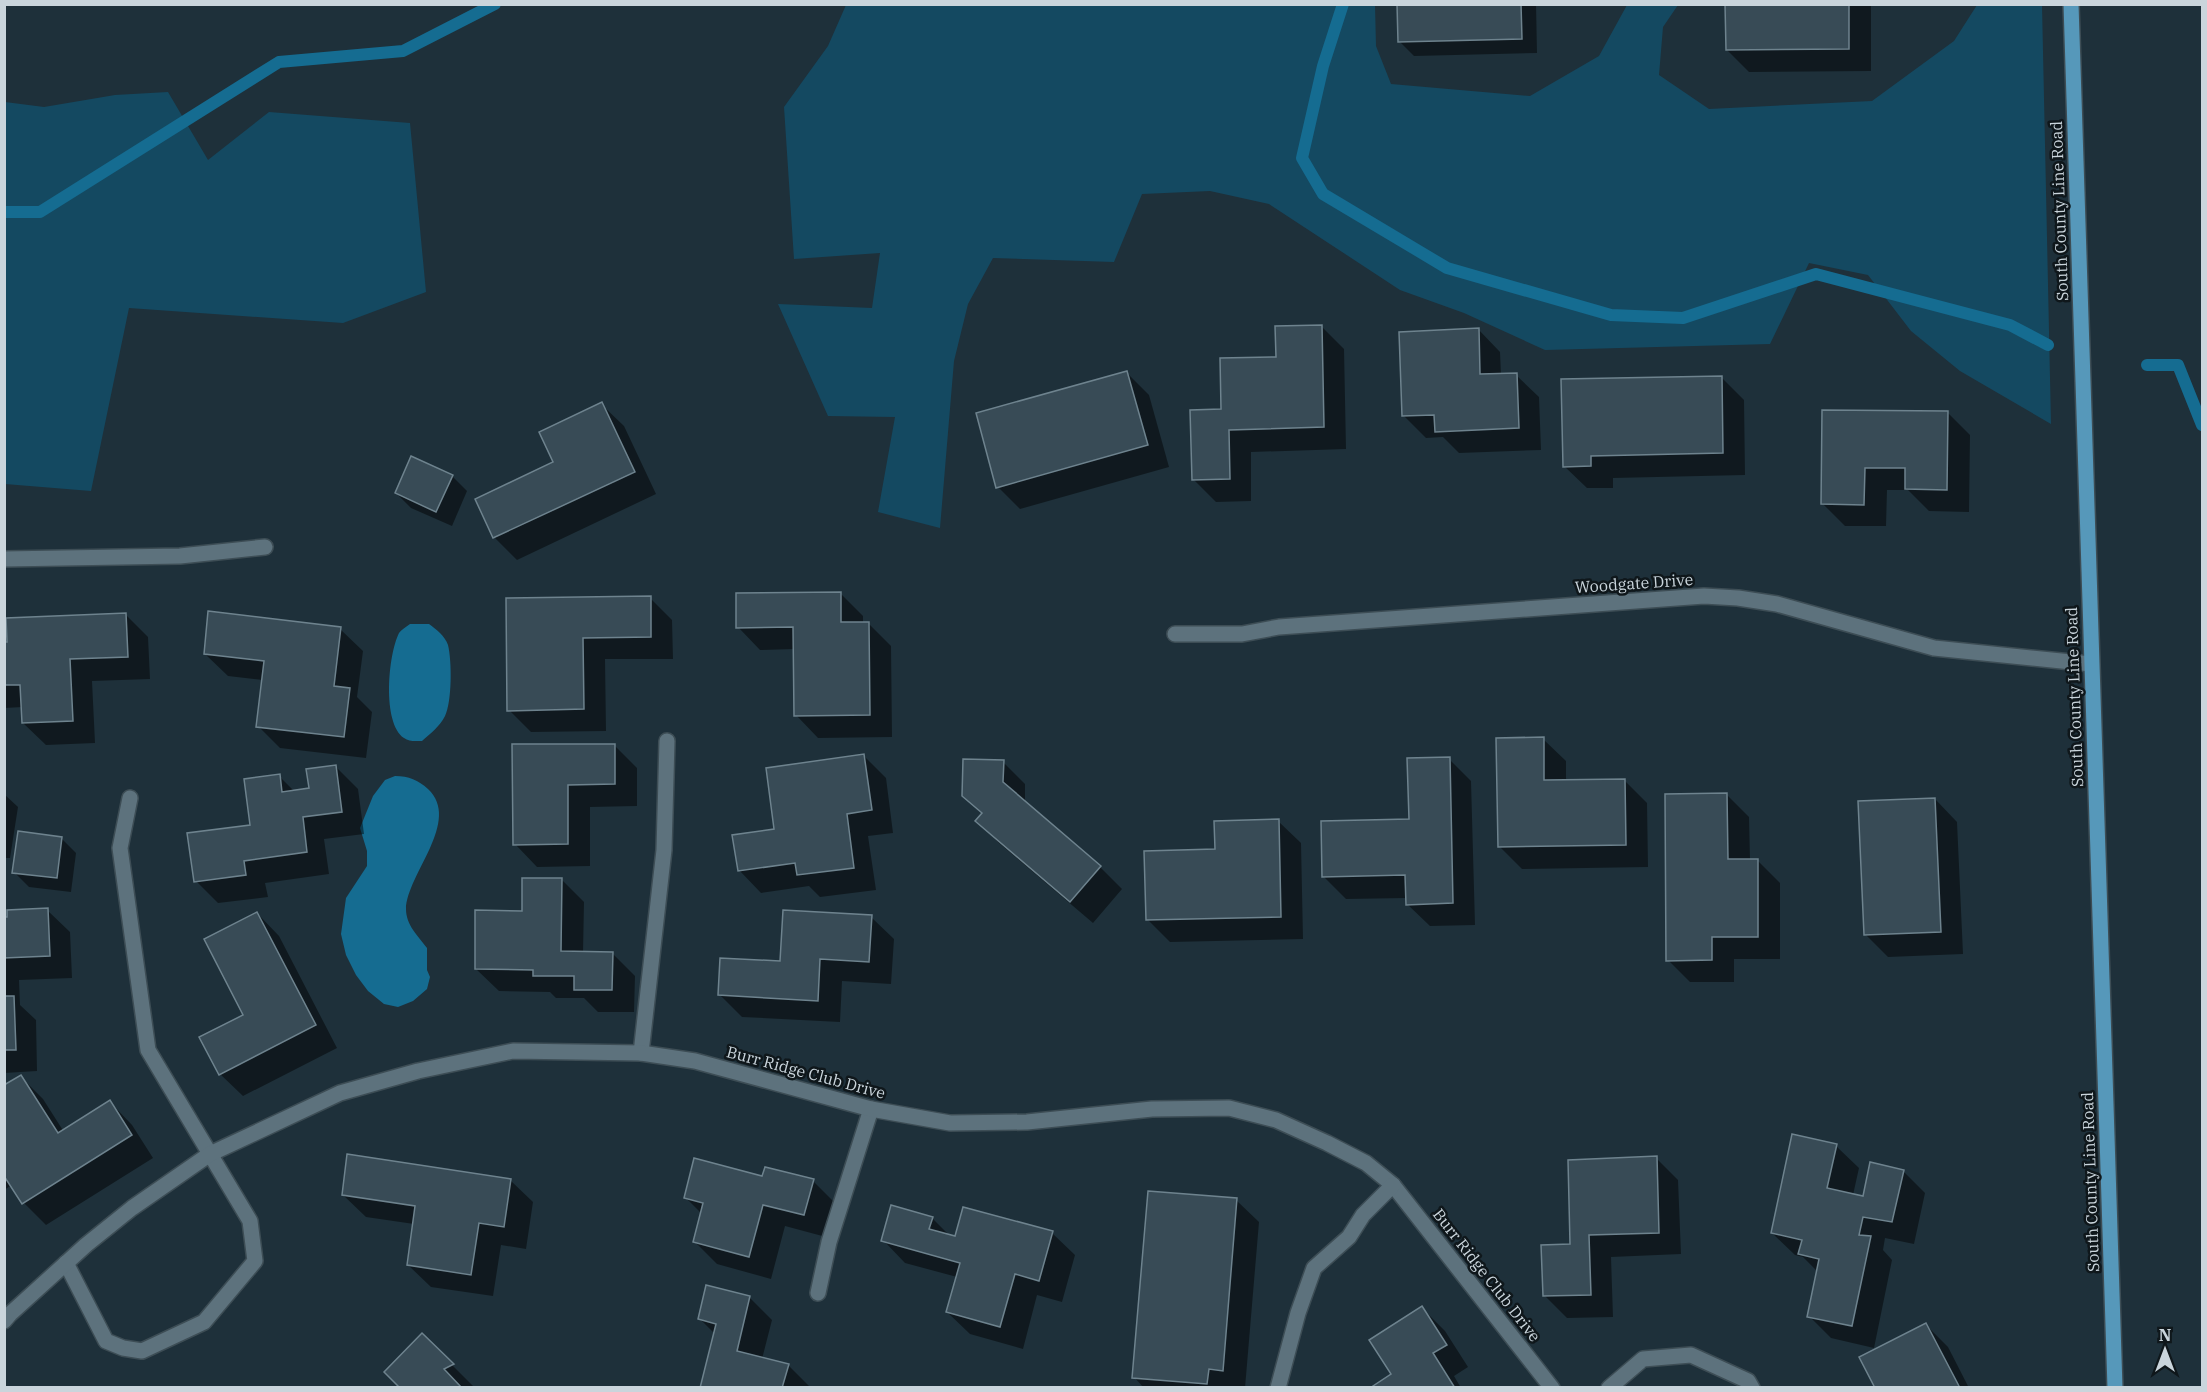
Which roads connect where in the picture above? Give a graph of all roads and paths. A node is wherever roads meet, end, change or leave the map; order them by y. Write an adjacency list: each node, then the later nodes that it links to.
1 (2072, 4): 5 (main road, South County Line Road)
2 (265, 547): 3 (street)
3 (4, 558)
4 (1175, 634): 5 (street, Woodgate Drive)
5 (2091, 664): 19 (main road, South County Line Road)
6 (667, 741): 8 (street)
7 (130, 798): 10 (street)
8 (642, 1053): 9 (street, Burr Ridge Club Drive); 10 (street, Burr Ridge Club Drive)
9 (871, 1109): 11 (street, Burr Ridge Club Drive); 13 (street)
10 (210, 1154): 12 (street, Burr Ridge Club Drive); 12 (street)
11 (1393, 1185): 15 (street); 16 (street, Burr Ridge Club Drive)
12 (66, 1263): 14 (street, Burr Ridge Club Drive)
13 (818, 1293)
14 (4, 1321)
15 (1278, 1388)
16 (1552, 1388)
17 (1610, 1388): 18 (street)
18 (1752, 1388)
19 (2115, 1388)

